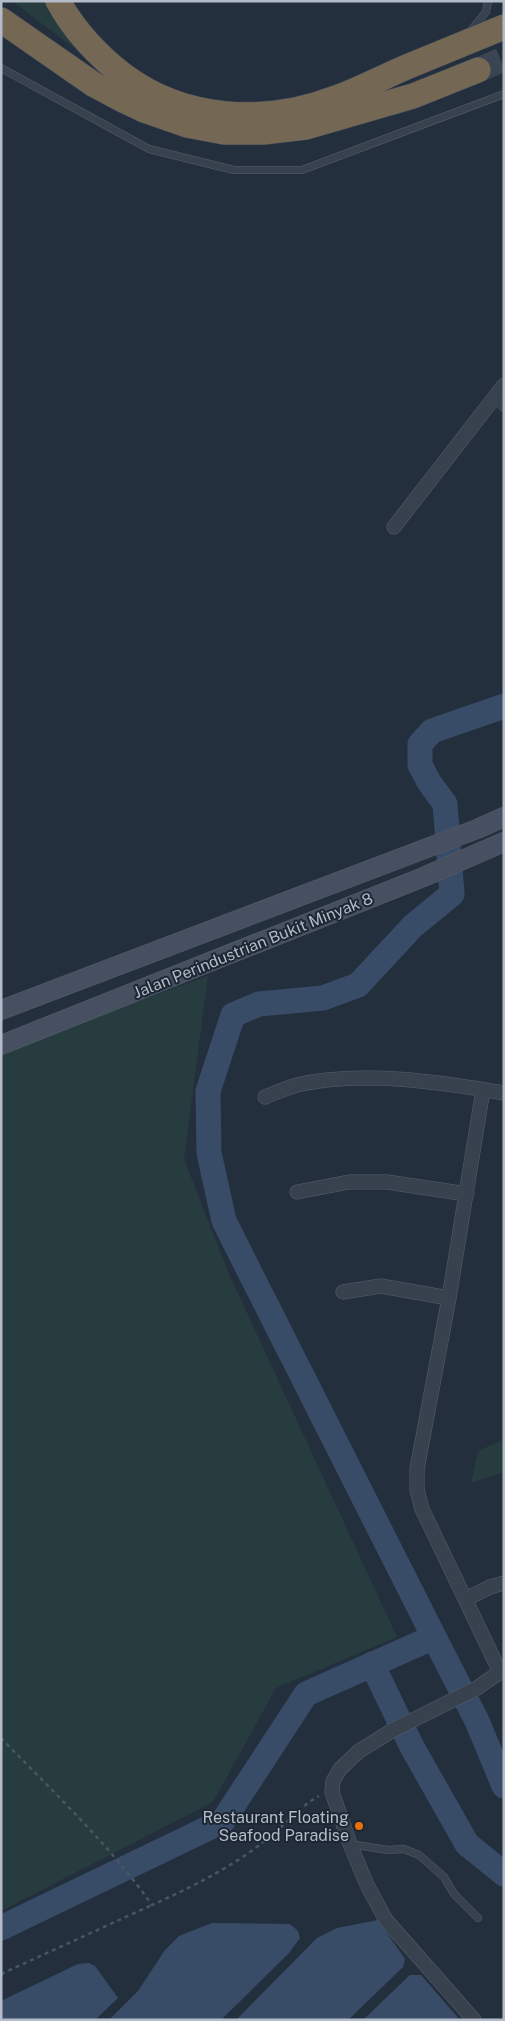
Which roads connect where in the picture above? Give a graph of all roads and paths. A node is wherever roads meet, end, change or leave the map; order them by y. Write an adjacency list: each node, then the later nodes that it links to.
1 (58, 1): 5 (highway)
2 (488, 1): 5 (lane)
3 (1, 20): 7 (highway)
4 (504, 27): 5 (highway)
5 (458, 47)
6 (1, 68): 8 (lane)
7 (478, 70)
8 (504, 94)
9 (504, 384): 10 (street)
10 (493, 399): 11 (lane); 12 (street)
11 (504, 408)
12 (394, 526)
13 (504, 817): 15 (street, Jalan Perindustrian Bukit Minyak 8)
14 (504, 842): 16 (street, Jalan Perindustrian Bukit Minyak 8)
15 (1, 1010)
16 (1, 1046)
17 (483, 1090): 18 (street); 19 (street); 21 (street)
18 (504, 1093)
19 (265, 1096)
20 (297, 1192): 21 (street)
21 (467, 1194): 23 (street)
22 (343, 1292): 23 (street)
23 (449, 1298): 25 (street)
24 (504, 1583): 25 (street)
25 (466, 1599): 26 (street)
26 (502, 1673): 28 (street)
27 (1, 1738): 30 (path)
28 (332, 1792): 29 (street); 30 (path)
29 (350, 1844): 31 (lane); 33 (street)
30 (152, 1905): 32 (path)
31 (478, 1918)
32 (1, 1974)
33 (474, 2020)

